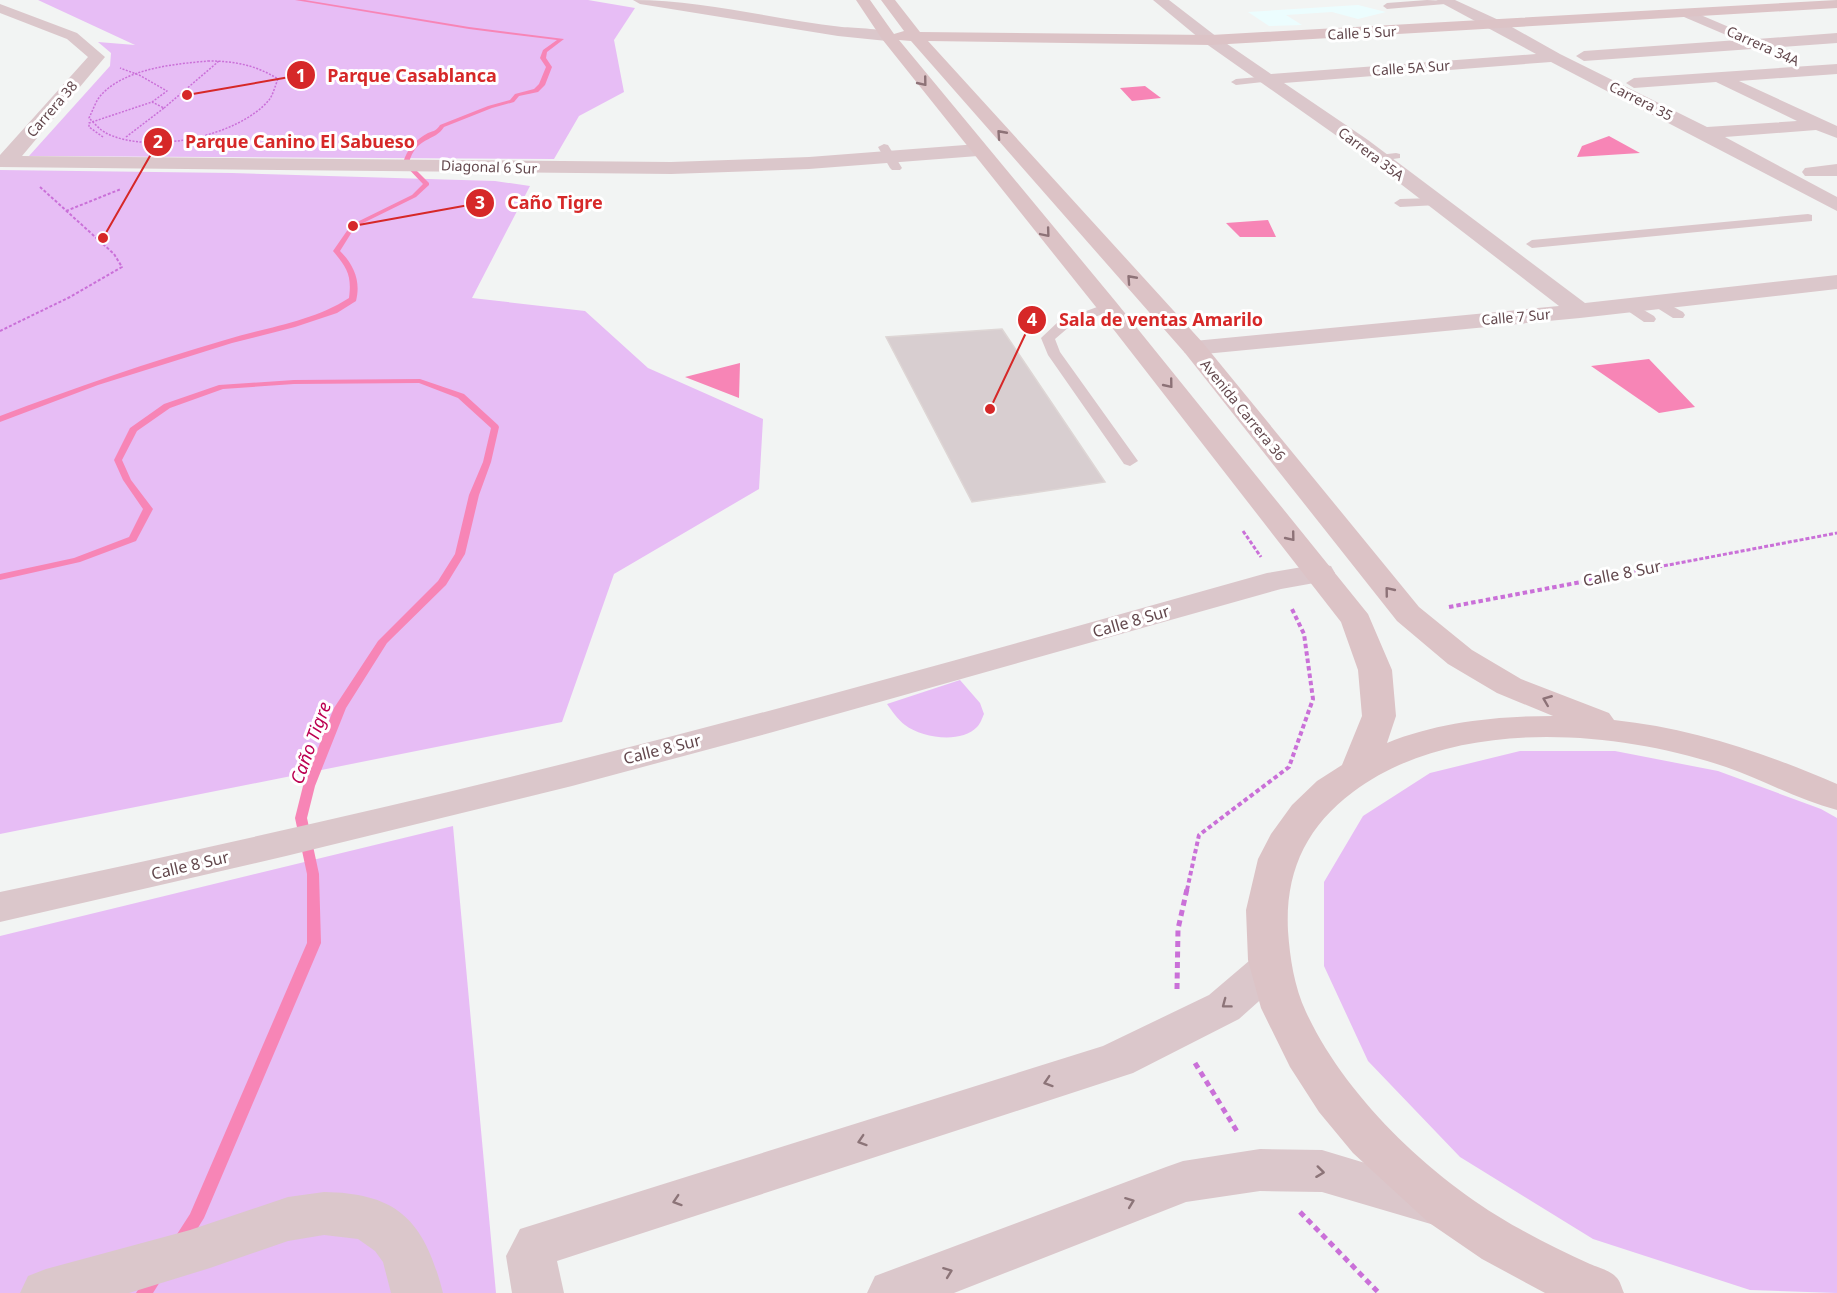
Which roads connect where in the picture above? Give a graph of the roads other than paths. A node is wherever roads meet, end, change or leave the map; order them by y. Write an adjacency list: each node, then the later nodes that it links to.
1 (640, 0): 14 (street)
2 (690, 0): 14 (street)
3 (862, 0): 14 (main road, Avenida Carrera 36)
4 (888, 0): 14 (main road, Avenida Carrera 36)
5 (1160, 0): 15 (street, Carrera 35A)
6 (1789, 0): 13 (main road, Calle 5 Sur)
7 (1444, 1): 9 (lane); 13 (street, Carrera 35)
8 (1837, 4): 11 (main road, Calle 5 Sur)
9 (1387, 6)
10 (0, 8): 36 (street, Carrera 38)
11 (1689, 14): 13 (main road, Calle 5 Sur); 17 (street, Carrera 34A)
12 (1794, 21): 16 (street)
13 (1492, 23): 15 (main road, Calle 5 Sur); 20 (street, Carrera 35)
14 (898, 32): 15 (main road, Calle 5 Sur); 35 (main road, Avenida Carrera 36, one-way to 35); 47 (main road, Avenida Carrera 36, one-way to 14)
15 (1207, 36): 25 (street, Carrera 35A)
16 (1837, 38): 17 (street)
17 (1757, 43): 18 (street); 22 (street, Carrera 34A)
18 (1658, 50): 19 (street); 23 (street)
19 (1584, 56)
20 (1554, 57): 25 (street, Calle 5A Sur); 31 (street, Carrera 35)
21 (1837, 69): 22 (street)
22 (1818, 70): 23 (street); 24 (street, Carrera 34A)
23 (1718, 77): 27 (street); 28 (street)
24 (1837, 78)
25 (1269, 79): 26 (lane); 39 (street, Carrera 35A)
26 (1236, 82)
27 (1634, 83)
28 (1782, 107): 29 (street); 32 (street)
29 (1749, 110)
30 (1704, 114): 31 (street)
31 (1671, 117): 33 (street, Carrera 35)
32 (1819, 124): 33 (street); 34 (street)
33 (1704, 133): 41 (street, Carrera 35)
34 (1837, 133)
35 (978, 150): 36 (street, Diagonal 6 Sur); 45 (main road, Avenida Carrera 36, one-way to 45)
36 (3, 161)
37 (1837, 170): 38 (street)
38 (1812, 172)
39 (1433, 202): 40 (lane); 46 (street, Carrera 35A)
40 (1400, 203)
41 (1837, 205)
42 (1808, 218): 43 (lane)
43 (1532, 244)
44 (1837, 282): 46 (street, Calle 7 Sur)
45 (1108, 307): 48 (lane); 49 (main road, Avenida Carrera 36, one-way to 49)
46 (1580, 311): 47 (street, Calle 7 Sur)
47 (1194, 348): 50 (main road, Avenida Carrera 36, one-way to 47)
48 (1130, 461)
49 (1320, 573): 51 (main road, Avenida Carrera 36); 53 (street, Calle 8 Sur)
50 (1620, 731): 51 (main road); 52 (main road)
51 (1358, 771): 54 (main road)
52 (1837, 798)
53 (0, 907)
54 (1270, 966): 55 (main road); 58 (street, one-way to 58)
55 (1447, 1208): 59 (street, one-way to 55); 60 (main road)
56 (46, 1293): 57 (street)
57 (417, 1293)
58 (538, 1293)
59 (893, 1293)
60 (1598, 1293)

